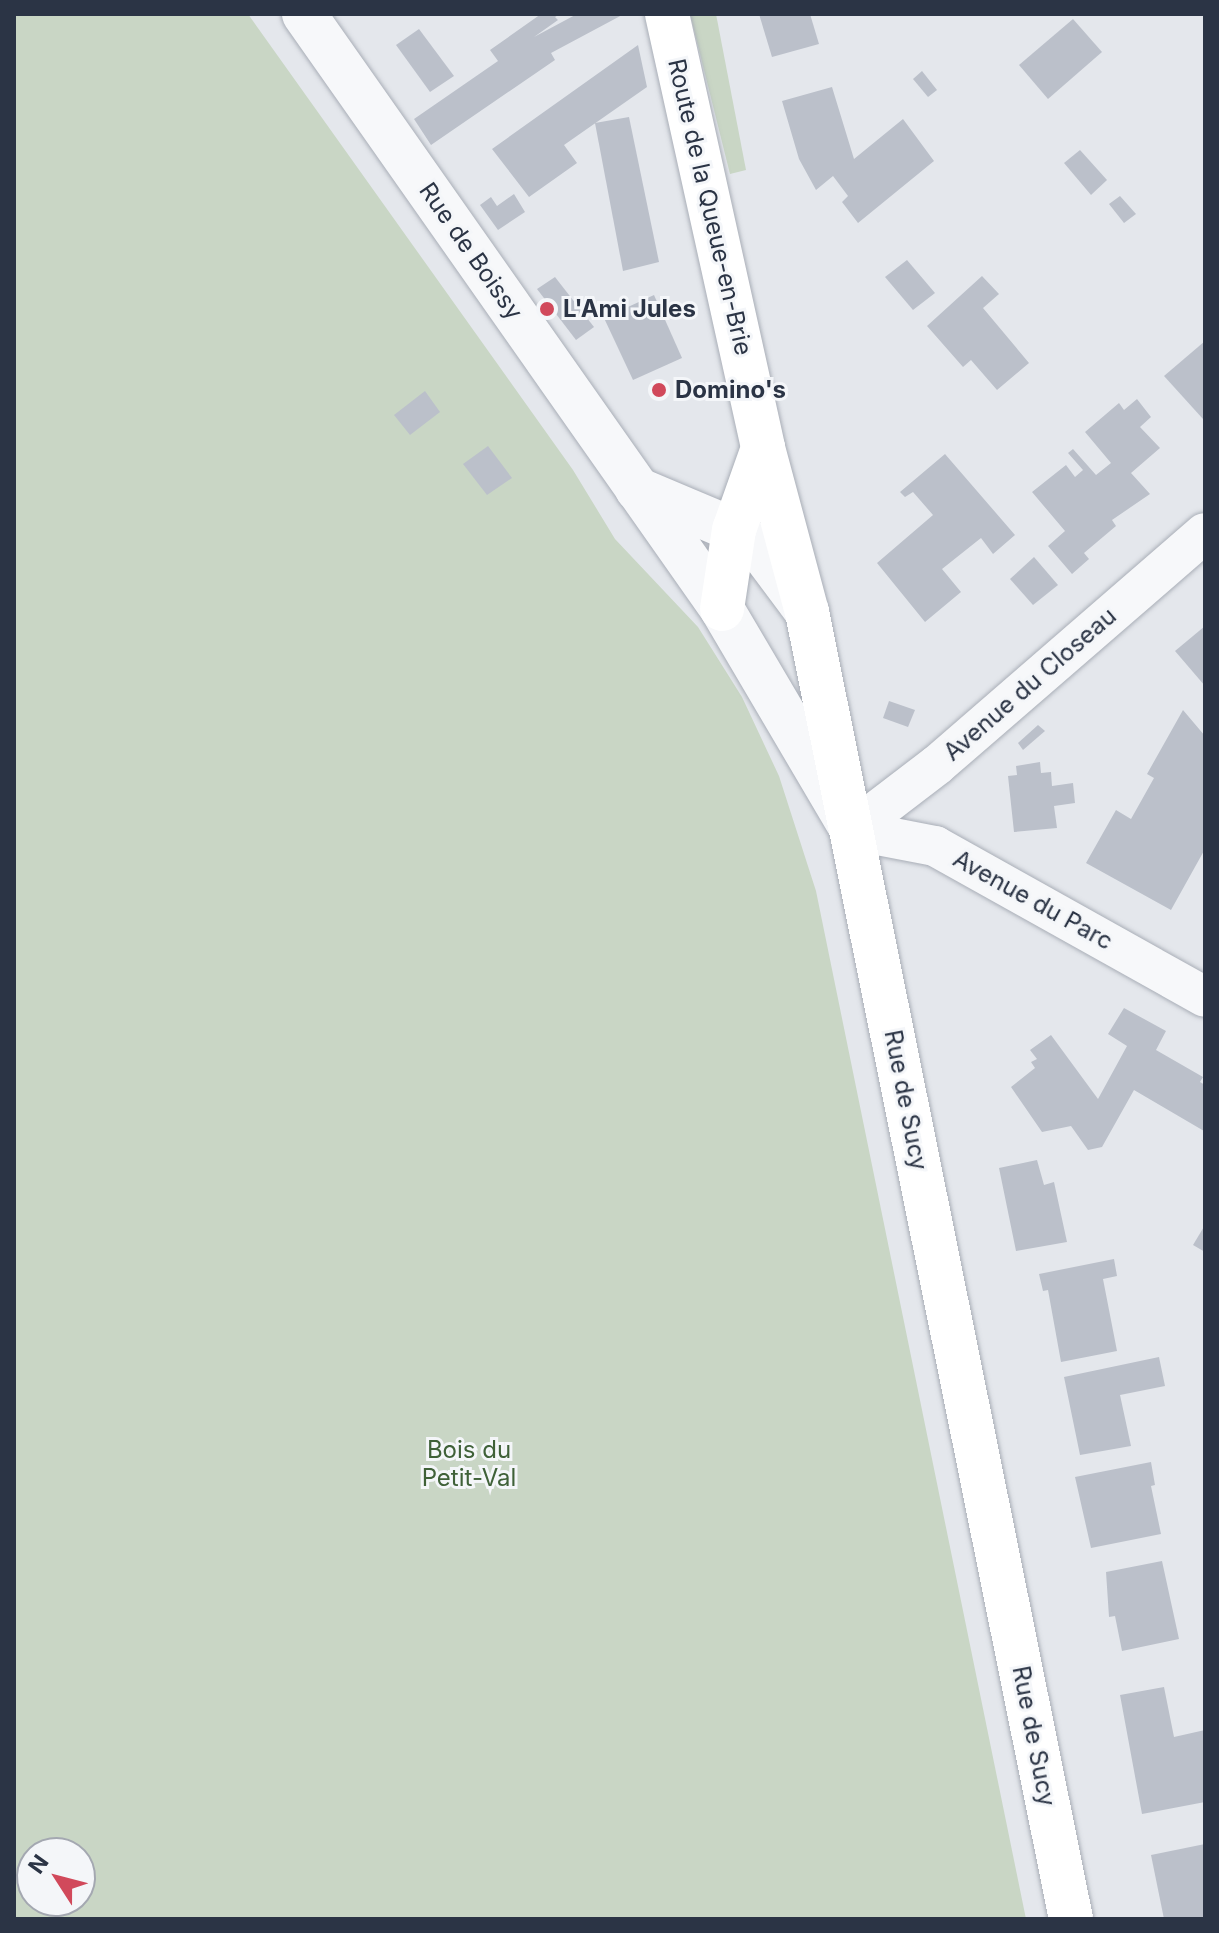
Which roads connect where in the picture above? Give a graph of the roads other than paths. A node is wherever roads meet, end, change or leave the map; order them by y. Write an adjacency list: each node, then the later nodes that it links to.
1 (304, 14): 4 (street, Rue de Boissy)
2 (667, 14): 3 (main road, Route de la Queue-en-Brie)
3 (763, 448): 5 (main road); 8 (main road, Rue de Sucy)
4 (637, 489): 5 (street); 7 (street, Rue de Boissy)
5 (734, 530): 7 (main road); 8 (street)
6 (1205, 533): 9 (street, Avenue du Closeau)
7 (722, 609): 9 (street, Rue de Boissy)
8 (807, 612): 9 (main road, Rue de Sucy)
9 (852, 830): 10 (street, Avenue du Parc); 11 (main road, Rue de Sucy)
10 (1205, 997)
11 (1071, 1919)

